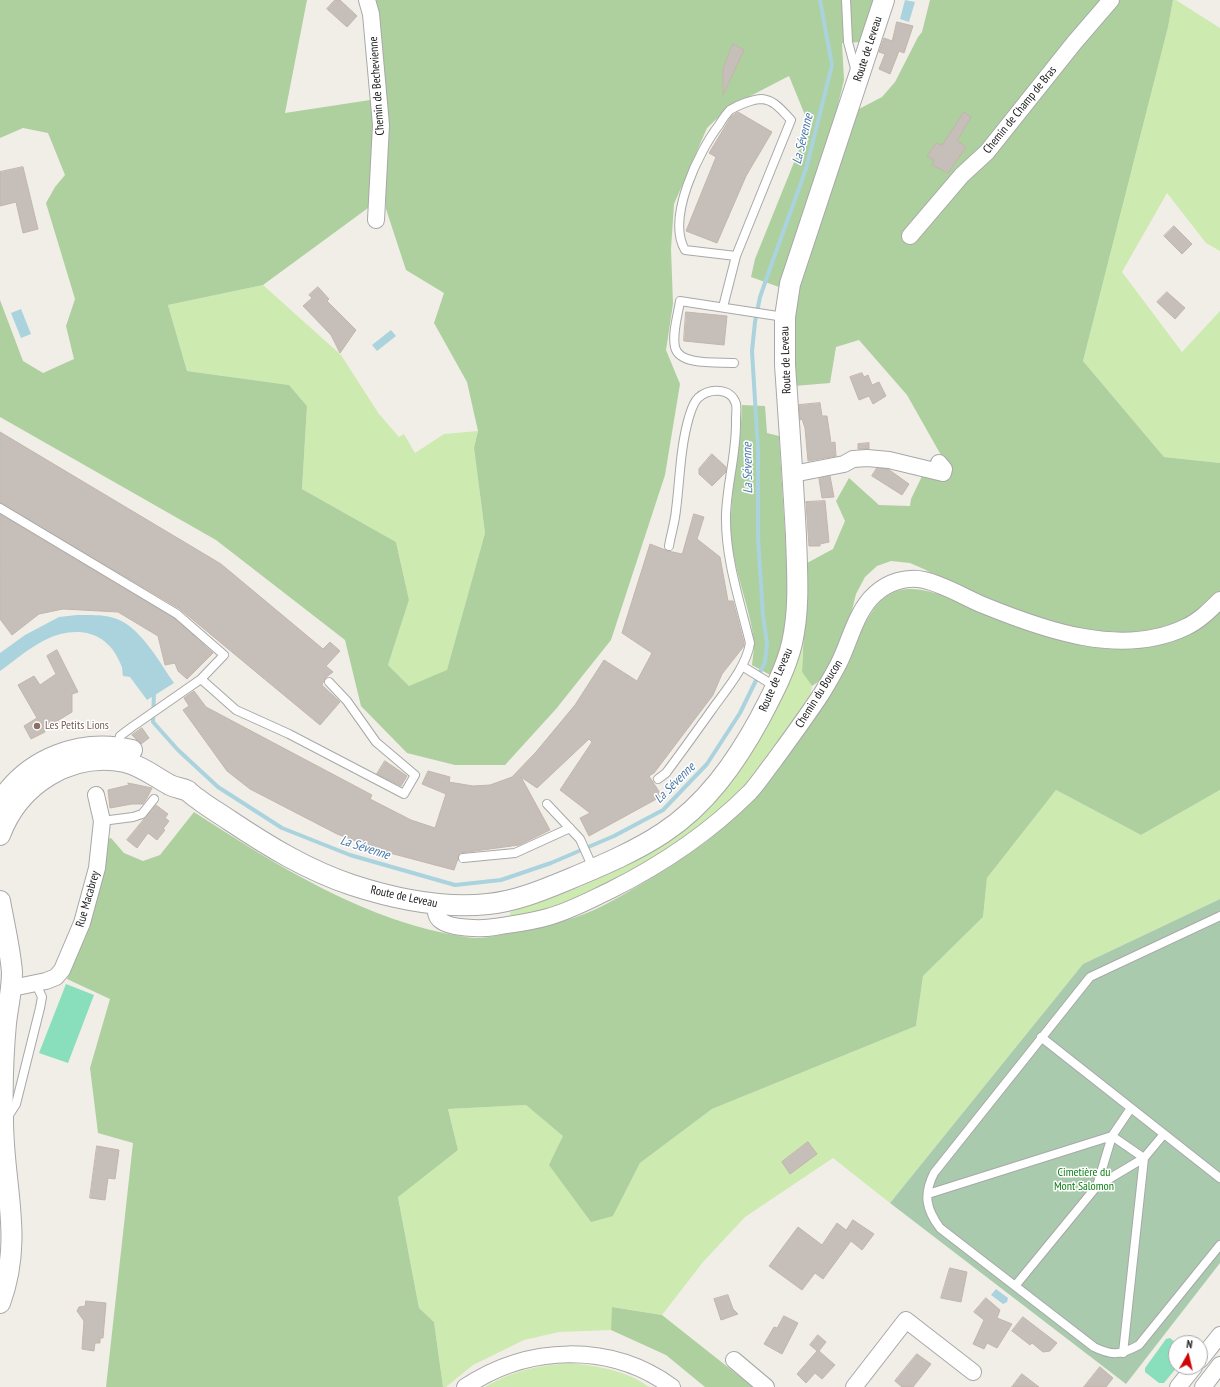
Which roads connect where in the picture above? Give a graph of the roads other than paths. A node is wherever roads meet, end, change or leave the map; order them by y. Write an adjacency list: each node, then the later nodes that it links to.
1 (367, 0): 6 (street, Chemin de Bechevienne)
2 (846, 0): 5 (lane)
3 (884, 0): 5 (street, Route de Leveau)
4 (1111, 0): 7 (street, Chemin de Champ de Bras)
5 (858, 80): 10 (street, Route de Leveau)
6 (376, 220)
7 (910, 236)
8 (736, 256): 8 (lane); 9 (lane)
9 (724, 307): 10 (lane); 11 (lane)
10 (785, 317): 13 (street, Route de Leveau)
11 (734, 363)
12 (939, 463): 13 (street)
13 (792, 474): 20 (street, Route de Leveau)
14 (0, 508): 18 (lane)
15 (669, 546): 17 (lane)
16 (1220, 600): 33 (street, Chemin du Boucon)
17 (742, 666): 20 (lane); 22 (lane)
18 (200, 679): 19 (lane); 21 (lane)
19 (330, 682)
20 (772, 685): 31 (street, Route de Leveau)
21 (115, 754): 25 (street); 29 (street); 33 (street, Route de Leveau)
22 (658, 779)
23 (96, 795): 27 (street, Rue Macabrey)
24 (154, 799): 27 (lane)
25 (0, 802)
26 (548, 804): 28 (lane)
27 (102, 821): 35 (street, Rue Macabrey)
28 (570, 828): 30 (lane); 31 (lane)
29 (0, 835)
30 (462, 858)
31 (590, 862): 33 (street, Route de Leveau)
32 (0, 900): 36 (street)
33 (435, 905)
34 (1220, 916): 37 (lane)
35 (36, 984): 36 (street, Rue Macabrey); 39 (lane)
36 (6, 987): 39 (street)
37 (1041, 1037): 38 (lane); 45 (lane)
38 (1131, 1108): 40 (lane); 41 (lane)
39 (2, 1124): 48 (street)
40 (1164, 1134): 42 (lane); 43 (lane)
41 (1112, 1136): 42 (lane); 44 (lane); 45 (lane)
42 (1144, 1158): 44 (lane); 51 (lane)
43 (1220, 1178)
44 (1097, 1186): 47 (lane)
45 (928, 1194): 47 (lane)
46 (1220, 1246): 51 (lane)
47 (1015, 1286): 51 (lane)
48 (0, 1303)
49 (1220, 1335): 50 (street)
50 (1208, 1350)
51 (1124, 1353)
52 (734, 1360): 58 (street)
53 (1220, 1365): 61 (street)
54 (973, 1372): 59 (street)
55 (1188, 1375): 60 (street)
56 (465, 1387): 57 (street)
57 (672, 1387)
58 (766, 1387)
59 (854, 1387)
60 (1178, 1387)
61 (1203, 1387)

